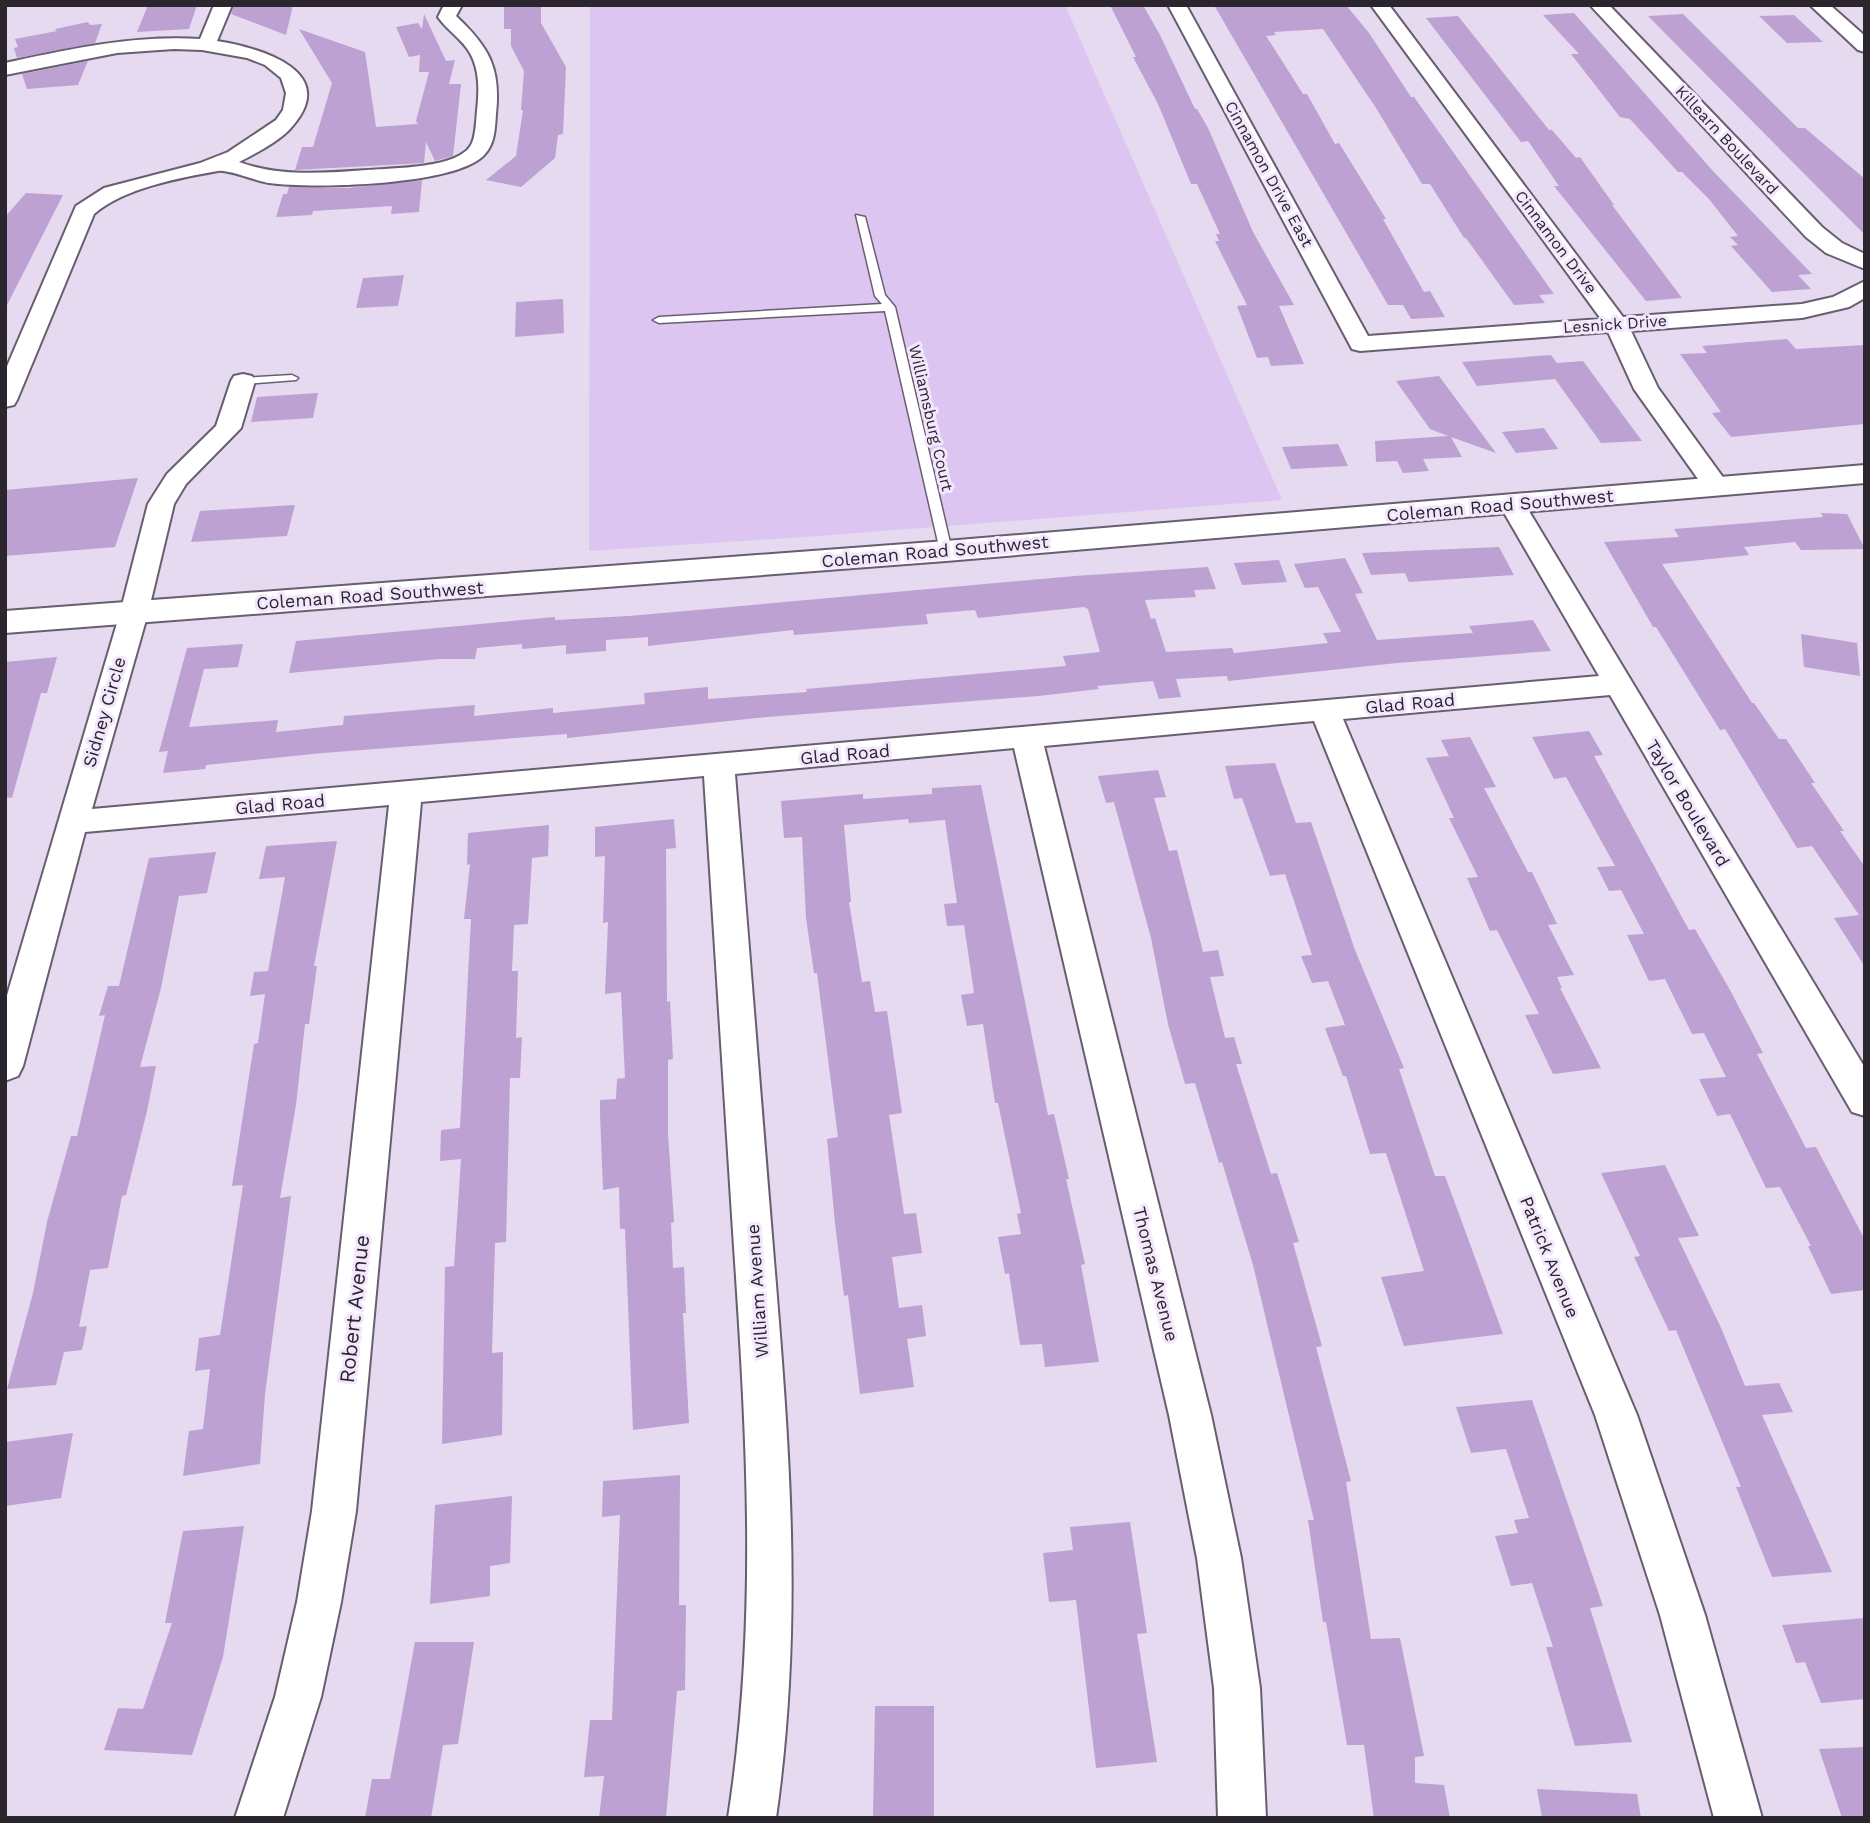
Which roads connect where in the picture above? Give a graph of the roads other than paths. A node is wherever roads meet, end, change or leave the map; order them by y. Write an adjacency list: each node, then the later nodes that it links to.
1 (223, 5): 9 (street)
2 (453, 5): 12 (street)
3 (1177, 5): 19 (street, Cinnamon Drive East)
4 (1380, 5): 18 (street, Cinnamon Drive)
5 (1599, 5): 14 (street, Killearn Boulevard)
6 (1819, 5): 8 (street)
7 (1865, 25): 8 (street)
8 (1843, 26): 10 (street)
9 (207, 44): 11 (street); 12 (street)
10 (1865, 46)
11 (5, 69)
12 (222, 163): 22 (street)
13 (860, 217): 16 (lane)
14 (1865, 262)
15 (1865, 288): 18 (street, Lesnick Drive)
16 (891, 307): 17 (lane); 26 (lane, Williamsburg Court)
17 (659, 320)
18 (1616, 324): 19 (street, Lesnick Drive); 24 (street, Cinnamon Drive)
19 (1360, 344)
20 (292, 377): 21 (lane)
21 (243, 381): 27 (street, Sidney Circle)
22 (5, 400)
23 (1865, 474): 24 (street, Coleman Road Southwest)
24 (1717, 487): 25 (street, Coleman Road Southwest)
25 (1512, 504): 26 (street, Coleman Road Southwest); 29 (street, Taylor Boulevard)
26 (946, 551): 27 (street, Coleman Road Southwest)
27 (134, 613): 28 (street, Coleman Road Southwest); 34 (street, Sidney Circle)
28 (5, 622)
29 (1618, 684): 30 (street, Glad Road); 36 (street, Taylor Boulevard)
30 (1324, 710): 31 (street, Glad Road); 40 (street, Patrick Avenue)
31 (1027, 738): 32 (street, Glad Road); 39 (street, Thomas Avenue)
32 (719, 765): 33 (street, Glad Road); 38 (street, William Avenue)
33 (406, 793): 34 (street, Glad Road); 37 (street, Robert Avenue)
34 (72, 822): 35 (street, Sidney Circle)
35 (5, 1066)
36 (1865, 1101)
37 (260, 1818)
38 (752, 1818)
39 (1242, 1818)
40 (1738, 1818)

